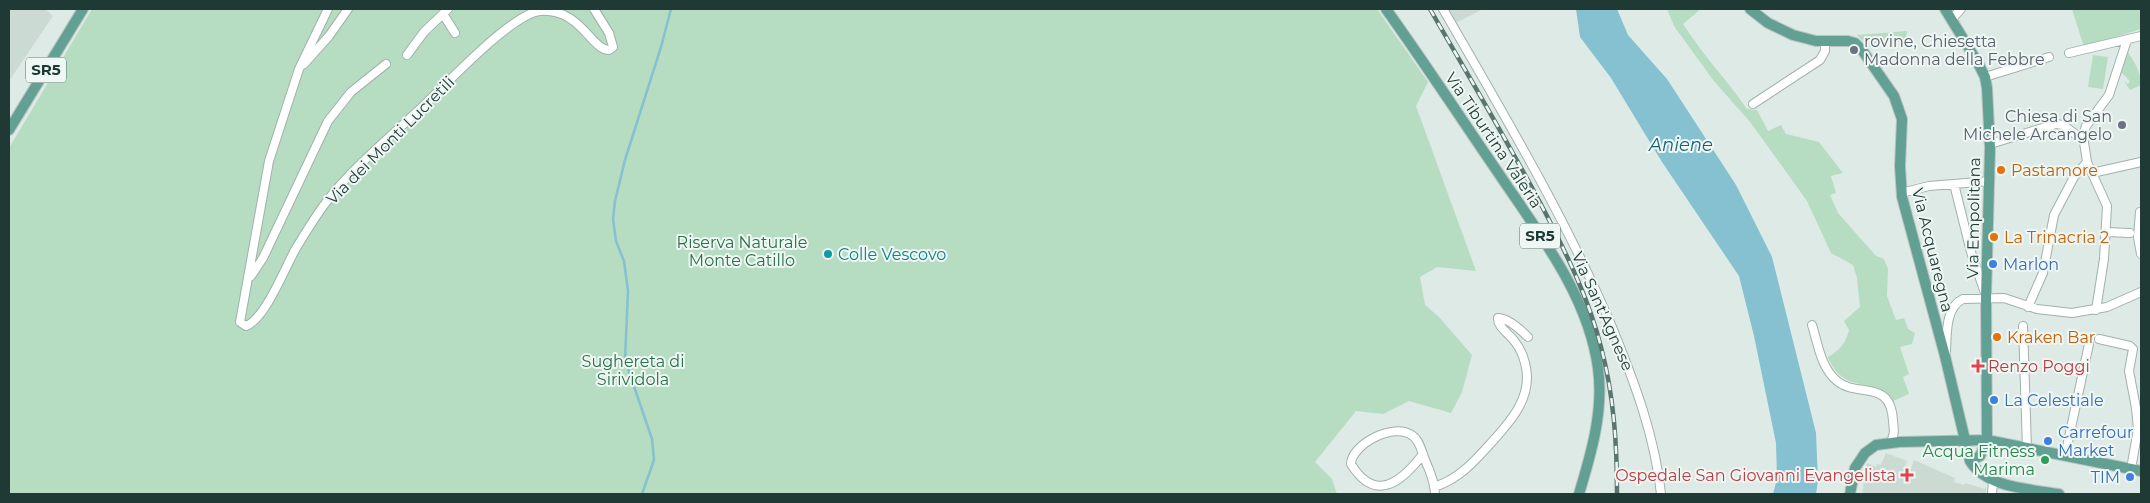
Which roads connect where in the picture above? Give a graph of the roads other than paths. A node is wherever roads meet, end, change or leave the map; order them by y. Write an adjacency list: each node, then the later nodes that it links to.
1 (83, 9): 23 (main road, SR5)
2 (328, 9): 20 (street, Via dei Monti Lucretili)
3 (348, 9): 20 (street)
4 (594, 9): 36 (street, Via dei Monti Lucretili)
5 (1386, 9): 57 (main road, Via Tiburtina Valeria / SR5)
6 (1443, 9): 58 (street, Via Sant'Agnese)
7 (1750, 9): 15 (main road, Via Acquaregna)
8 (1944, 9): 11 (main road, Via Empolitana)
9 (1961, 9): 11 (street)
10 (446, 11): 12 (street); 17 (street)
11 (1951, 14): 21 (main road, Via Empolitana)
12 (455, 33)
13 (2141, 36): 14 (street)
14 (2127, 40): 16 (street); 24 (street)
15 (1825, 42): 22 (street); 31 (main road, Via Acquaregna)
16 (2069, 53)
17 (407, 55)
18 (2049, 57): 21 (street)
19 (386, 64): 36 (street)
20 (299, 69): 36 (street, Via dei Monti Lucretili)
21 (1985, 77): 25 (main road, Via Empolitana)
22 (1753, 104)
23 (9, 130)
24 (2083, 140): 25 (street); 26 (street)
25 (1990, 144): 29 (main road, Via Empolitana)
26 (2087, 162): 28 (street); 39 (street)
27 (2141, 162): 28 (street)
28 (2092, 172): 33 (street)
29 (1990, 181): 30 (street); 38 (main road, Via Empolitana)
30 (1954, 184): 31 (street); 38 (street)
31 (1902, 192): 46 (main road, Via Acquaregna)
32 (2140, 212): 35 (street)
33 (2106, 232): 34 (street); 40 (street)
34 (2130, 233)
35 (2141, 254)
36 (250, 277)
37 (2141, 292): 40 (street)
38 (1986, 297): 39 (street); 46 (street); 49 (main road, Via Empolitana)
39 (2028, 307): 40 (street)
40 (2096, 310)
41 (1812, 325): 47 (street)
42 (2023, 326): 50 (street)
43 (1528, 337): 56 (street)
44 (2099, 339): 54 (street)
45 (2090, 344): 52 (street)
46 (1945, 356): 48 (main road, Via Acquaregna)
47 (1894, 440): 48 (main road); 59 (main road)
48 (1965, 440): 49 (main road); 53 (main road, Via Acquaregna)
49 (1987, 440): 50 (main road); 53 (main road)
50 (2027, 448): 52 (main road)
51 (1423, 454): 51 (street); 56 (street)
52 (2065, 456): 54 (main road)
53 (1970, 461): 55 (main road)
54 (2136, 470)
55 (1988, 479): 60 (street); 61 (main road)
56 (1434, 491)
57 (1579, 494)
58 (1661, 494)
59 (1850, 494)
60 (1992, 494)
61 (2059, 494)

